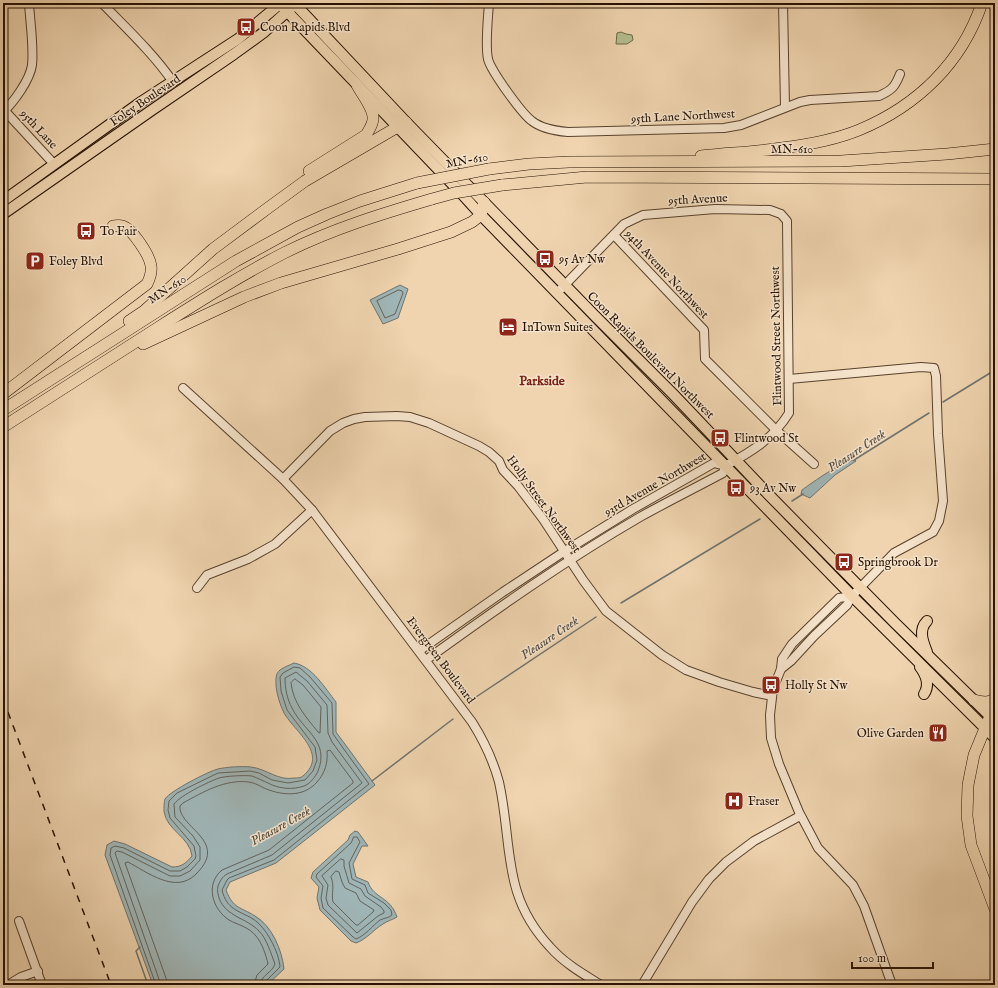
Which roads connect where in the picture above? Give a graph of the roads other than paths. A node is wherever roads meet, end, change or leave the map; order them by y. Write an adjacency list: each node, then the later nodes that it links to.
1 (29, 3): 12 (street)
2 (102, 3): 9 (street)
3 (488, 3): 11 (street, 95th Lane Northwest)
4 (783, 3): 11 (street)
5 (982, 3): 15 (highway)
6 (296, 4): 7 (main road, Foley Boulevard); 13 (main road, Coon Rapids Boulevard Northwest)
7 (282, 5): 9 (main road, Foley Boulevard); 10 (main road, Coon Rapids Boulevard Northwest); 22 (main road, Foley Boulevard)
8 (900, 74): 11 (street, 95th Lane Northwest)
9 (173, 82): 16 (main road, Foley Boulevard)
10 (356, 85): 13 (main road, Coon Rapids Boulevard Northwest); 27 (highway)
11 (785, 107)
12 (4, 111): 16 (street, 95th Lane)
13 (402, 125): 21 (main road, Coon Rapids Boulevard Northwest); 23 (main road, Coon Rapids Boulevard Northwest); 27 (highway)
14 (995, 149): 15 (highway, MN-610)
15 (668, 162): 30 (highway, MN-610, bridge)
16 (54, 164): 20 (main road, Foley Boulevard)
17 (978, 178): 18 (highway); 19 (highway); 31 (highway, bridge)
18 (995, 179)
19 (995, 182)
20 (3, 200)
21 (484, 202): 23 (highway); 28 (main road, Coon Rapids Boulevard Northwest)
22 (3, 214)
23 (481, 215): 29 (main road, Coon Rapids Boulevard Northwest); 31 (highway)
24 (787, 221): 26 (street, 95th Avenue); 32 (street, Flintwood Street Northwest)
25 (113, 226): 34 (highway)
26 (614, 235): 28 (street, 94th Avenue Northwest); 37 (street, 94th Avenue Northwest)
27 (213, 249): 30 (highway)
28 (564, 285): 29 (street, 94th Avenue Northwest); 38 (main road, Coon Rapids Boulevard Northwest)
29 (557, 293): 40 (main road, Coon Rapids Boulevard Northwest)
30 (96, 350): 35 (highway, MN-610)
31 (104, 362): 36 (highway)
32 (789, 379): 37 (street, Flintwood Street Northwest); 46 (street)
33 (183, 388): 41 (street, Evergreen Boulevard)
34 (3, 394)
35 (3, 410)
36 (3, 427)
37 (776, 430): 38 (street, Flintwood Street Northwest); 39 (street, 94th Avenue Northwest)
38 (736, 460): 40 (street, Flintwood Street Northwest); 46 (main road, Coon Rapids Boulevard Northwest)
39 (814, 464)
40 (725, 466): 43 (street, 93rd Avenue Northwest); 44 (street, 93rd Avenue Northwest); 47 (main road, Coon Rapids Boulevard Northwest)
41 (283, 479): 42 (street, Evergreen Boulevard); 43 (street, Holly Street Northwest)
42 (312, 510): 45 (street); 50 (street, Evergreen Boulevard)
43 (565, 551): 44 (street, Holly Street Northwest); 50 (street, 93rd Avenue Northwest)
44 (571, 560): 51 (street, 93rd Avenue Northwest); 54 (street, Holly Street Northwest)
45 (197, 588)
46 (860, 588): 47 (street); 52 (main road, Coon Rapids Boulevard Northwest)
47 (852, 596): 49 (main road, Coon Rapids Boulevard Northwest); 54 (street)
48 (928, 621): 52 (main road)
49 (902, 646): 53 (main road); 59 (main road, Coon Rapids Boulevard Northwest)
50 (419, 651): 51 (street, Evergreen Boulevard)
51 (426, 660): 67 (street, Evergreen Boulevard)
52 (933, 660): 56 (main road, Coon Rapids Boulevard Northwest)
53 (924, 694)
54 (772, 696): 61 (street)
55 (995, 698): 56 (highway)
56 (974, 700): 58 (main road, Coon Rapids Boulevard Northwest)
57 (995, 704): 58 (highway)
58 (992, 718): 59 (highway)
59 (984, 727): 60 (main road, Coon Rapids Boulevard Northwest); 62 (highway)
60 (995, 738)
61 (800, 816): 68 (street); 69 (street)
62 (995, 909)
63 (19, 921): 64 (street)
64 (38, 971): 65 (street); 66 (street)
65 (8, 985)
66 (42, 985)
67 (601, 985)
68 (642, 985)
69 (892, 985)

